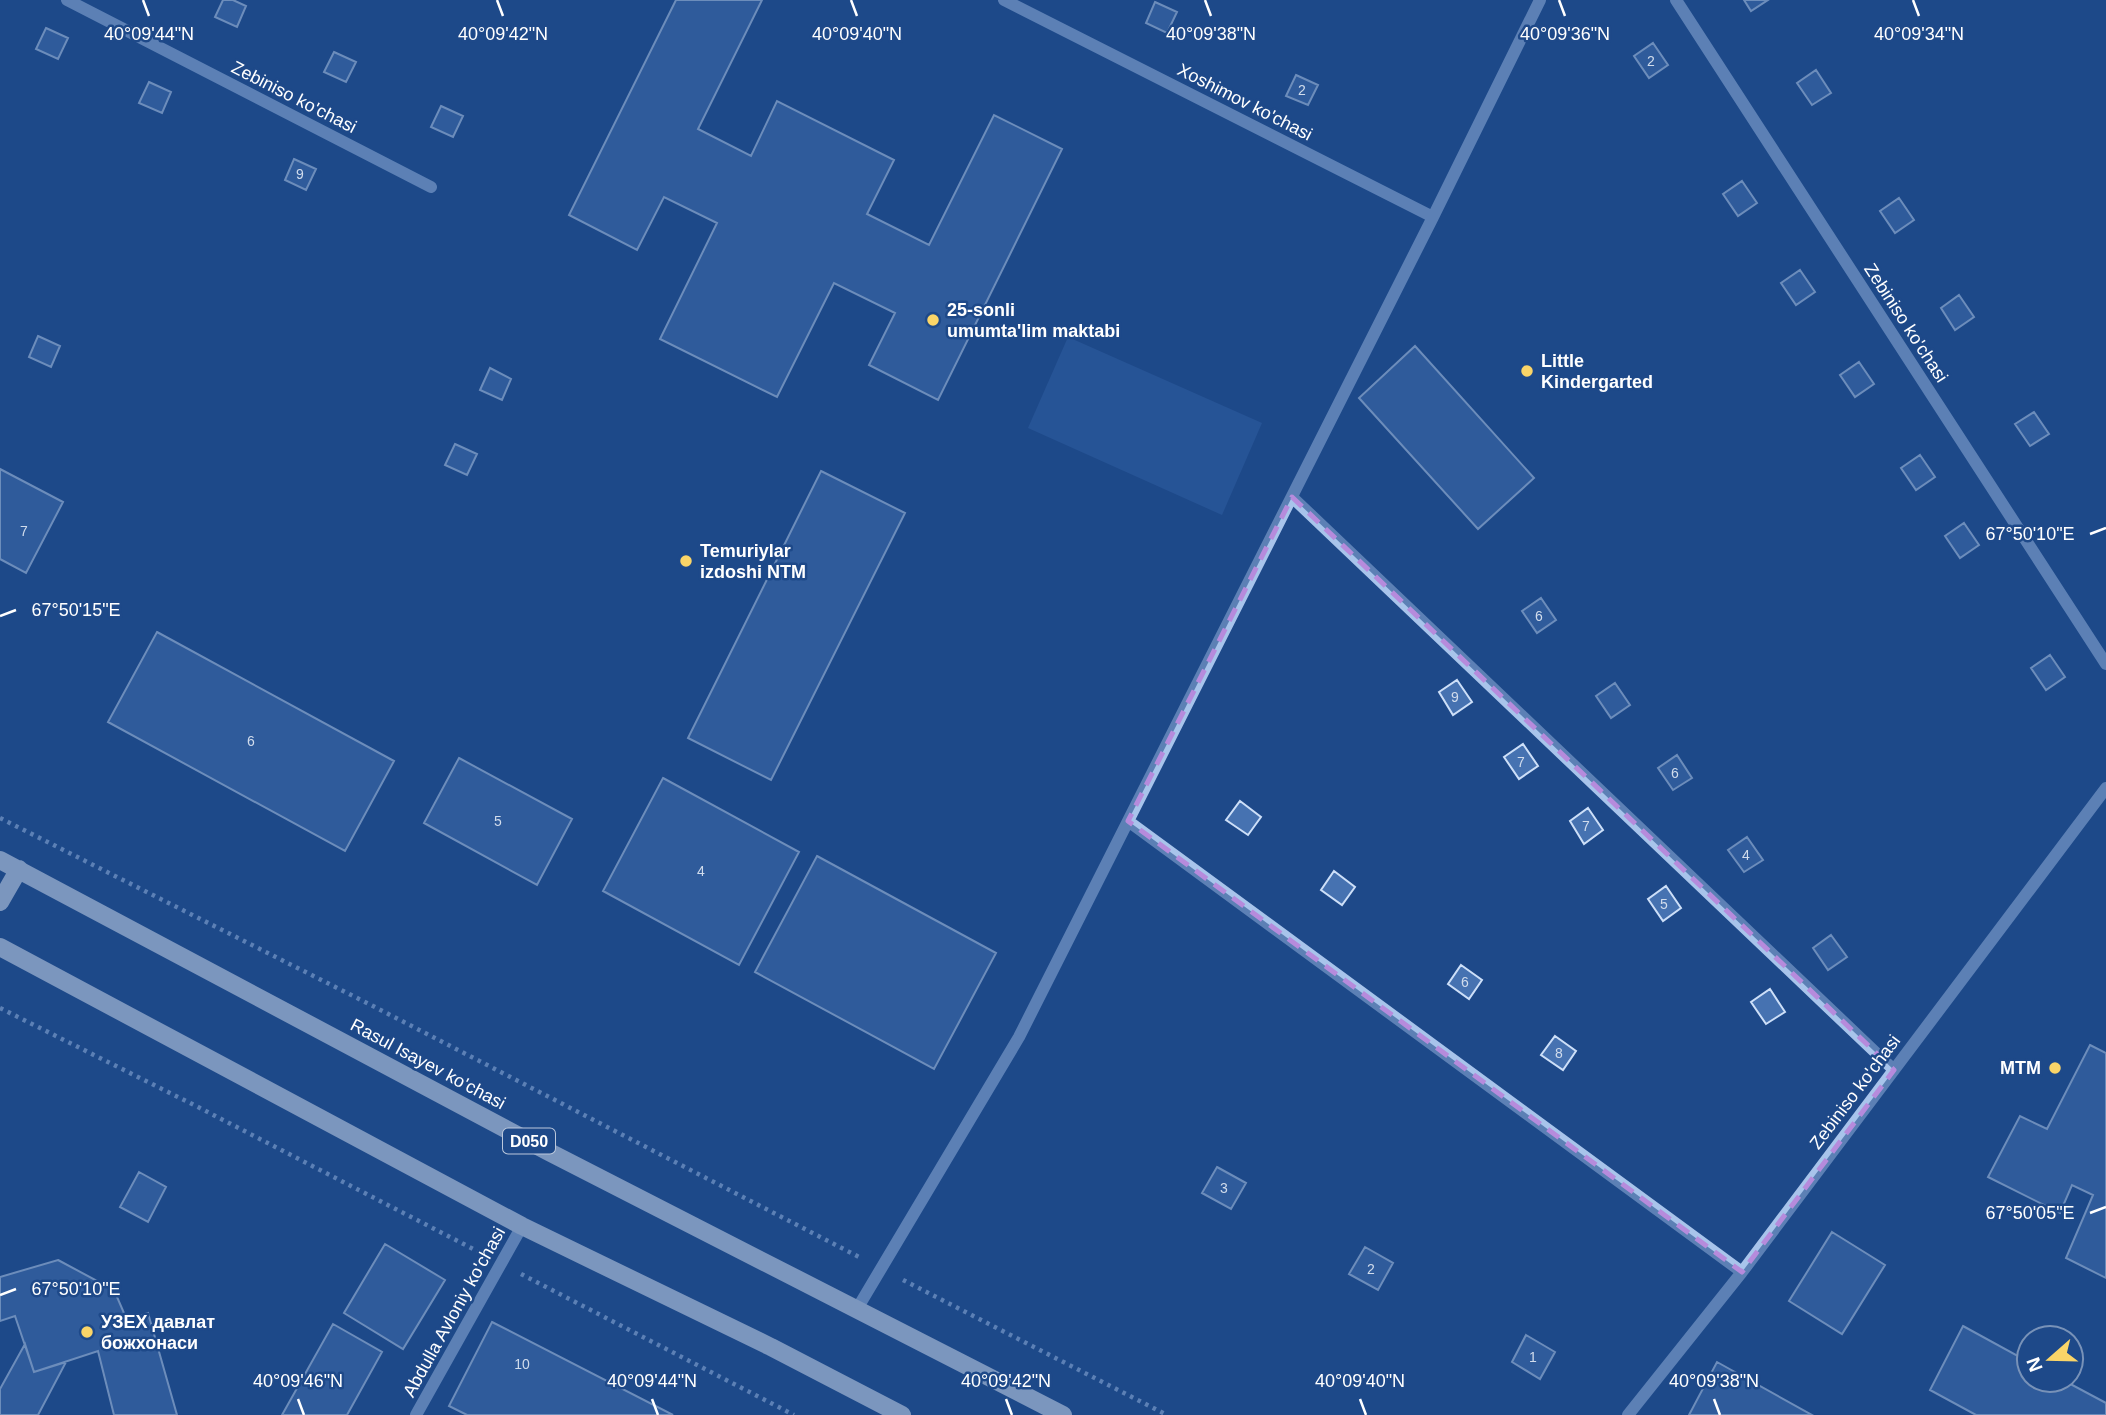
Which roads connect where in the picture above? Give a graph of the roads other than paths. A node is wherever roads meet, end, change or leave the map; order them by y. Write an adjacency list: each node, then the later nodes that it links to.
1 (67, 0): 5 (street, Zebiniso ko'chasi)
2 (1004, 0): 6 (street, Xoshimov ko'chasi)
3 (1540, 0): 6 (street)
4 (1676, 0): 8 (street, Zebiniso ko'chasi)
5 (431, 187)
6 (1433, 217): 7 (street)
7 (1292, 498): 10 (street); 15 (street)
8 (2106, 664)
9 (2106, 788): 15 (street, Zebiniso ko'chasi)
10 (1128, 821): 17 (street); 18 (street)
11 (0, 860): 12 (main road, Rasul Isayev ko'chasi / D050)
12 (19, 869): 13 (main road); 18 (main road, Rasul Isayev ko'chasi / D050)
13 (0, 902)
14 (0, 947): 16 (main road)
15 (1894, 1070): 17 (street, Zebiniso ko'chasi)
16 (522, 1226): 19 (street, Abdulla Avloniy ko'chasi); 20 (main road)
17 (1742, 1272): 22 (street, Zebiniso ko'chasi)
18 (857, 1309): 21 (main road, Rasul Isayev ko'chasi / D050)
19 (416, 1415)
20 (902, 1415)
21 (1062, 1415)
22 (1628, 1415)

